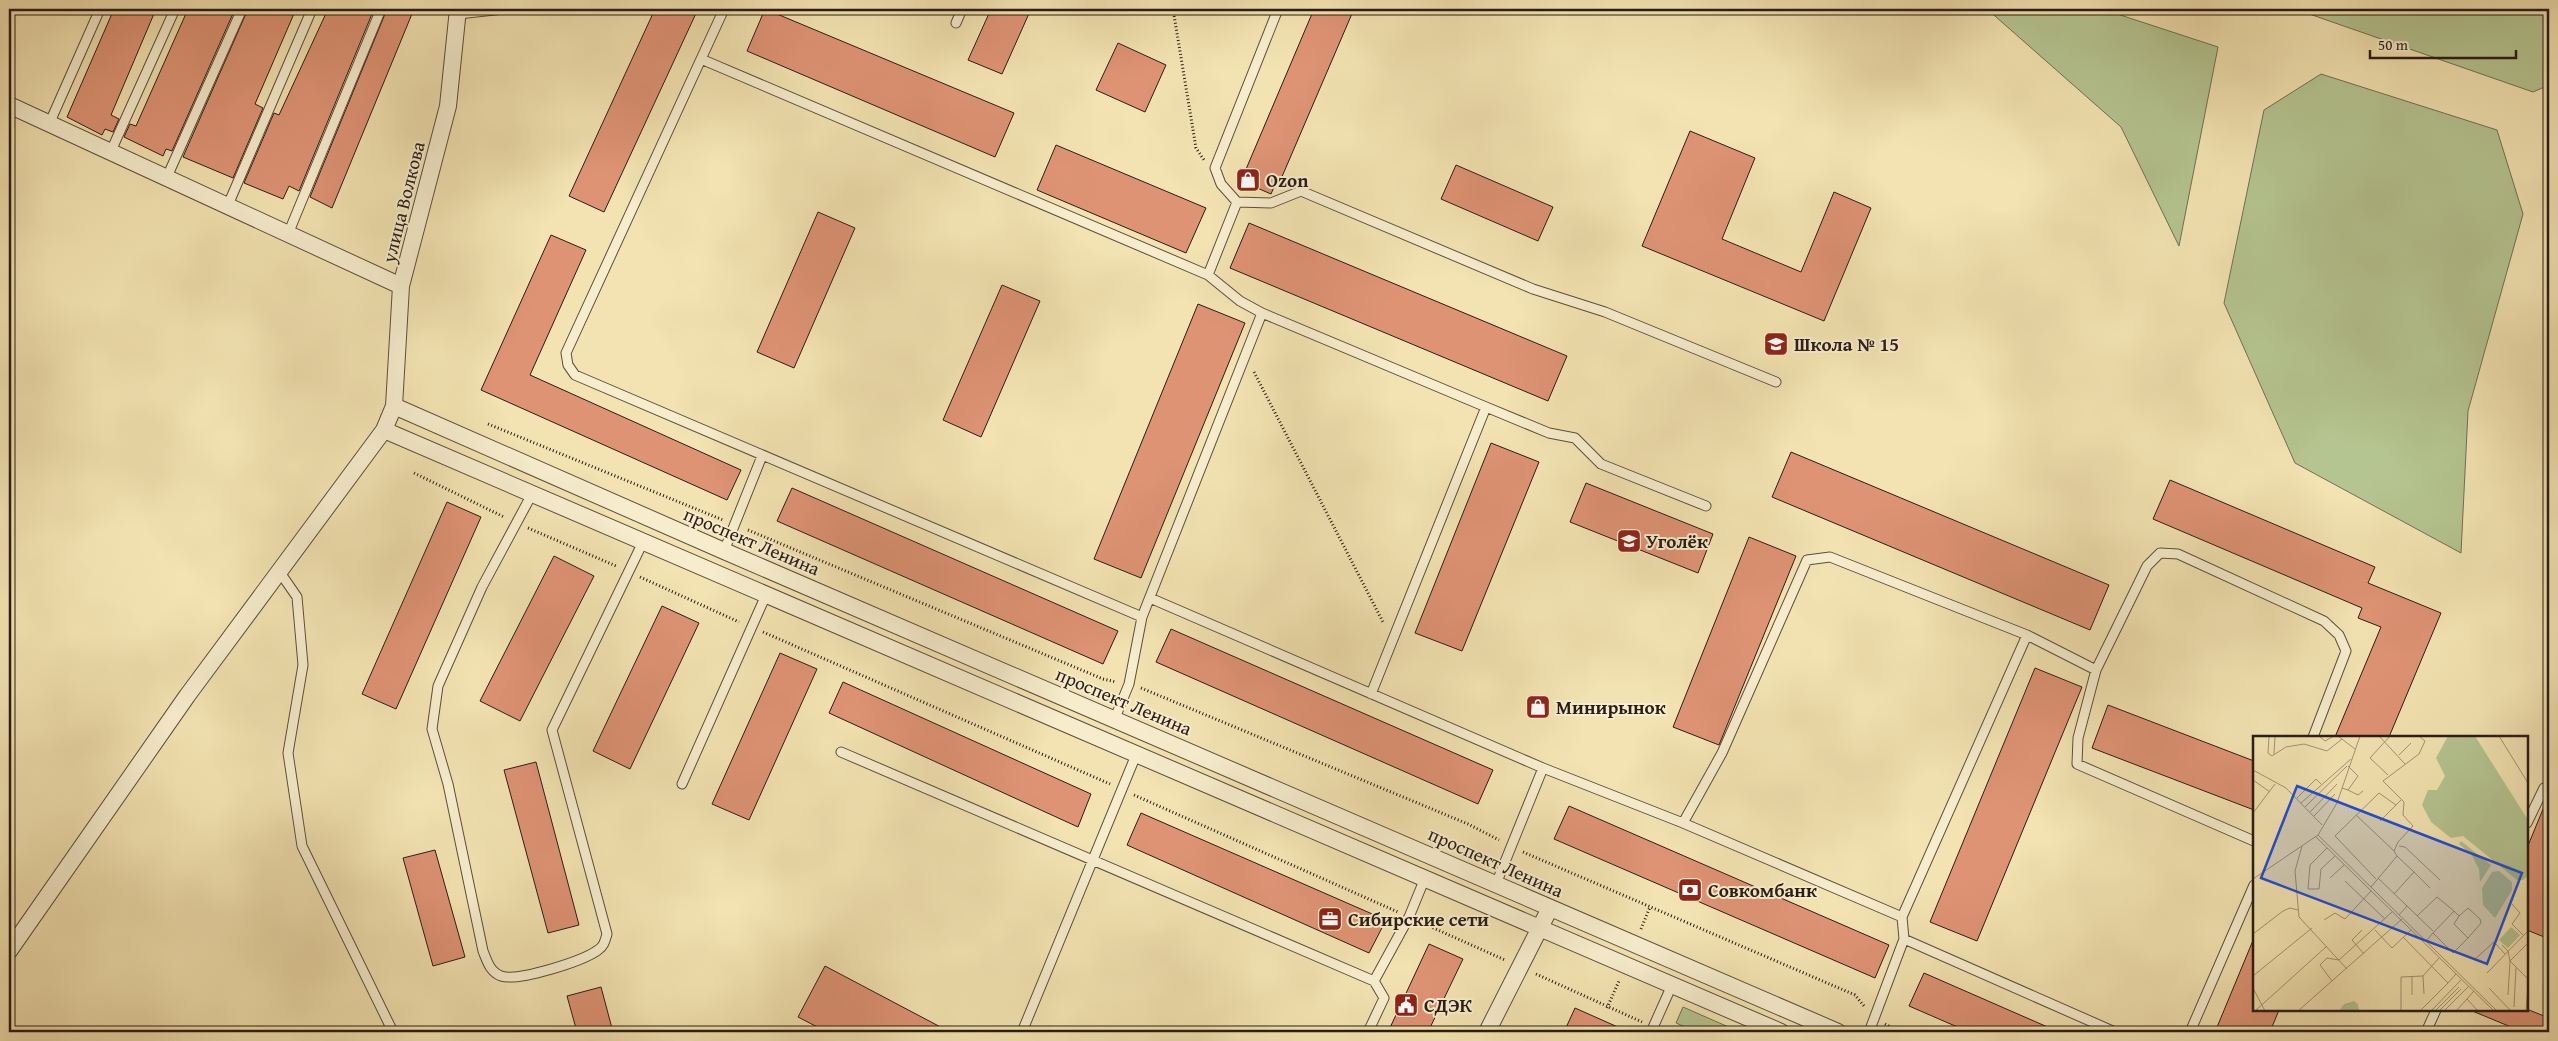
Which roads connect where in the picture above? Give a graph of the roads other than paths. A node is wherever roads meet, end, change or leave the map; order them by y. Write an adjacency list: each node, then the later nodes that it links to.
1 (100, 9): 14 (lane)
2 (175, 9): 15 (lane)
3 (242, 9): 16 (lane)
4 (312, 9): 18 (lane)
5 (381, 9): 19 (lane)
6 (504, 9): 10 (lane)
7 (724, 9): 12 (lane)
8 (962, 9): 11 (lane)
9 (1278, 9): 17 (lane)
10 (458, 11): 21 (street, улица Волкова)
11 (956, 23)
12 (702, 59): 20 (lane); 27 (lane)
13 (9, 104): 14 (street)
14 (50, 122): 15 (street)
15 (111, 151): 16 (street)
16 (167, 177): 18 (street)
17 (1237, 202): 20 (lane); 23 (lane)
18 (228, 206): 19 (street)
19 (288, 234): 21 (street)
20 (1208, 275): 22 (lane)
21 (402, 286): 24 (street, улица Волкова)
22 (1262, 313): 25 (lane); 34 (lane)
23 (1776, 382)
24 (394, 406): 26 (street, улица Волкова); 31 (street, проспект Ленина)
25 (1486, 406): 29 (lane); 38 (lane)
26 (384, 430): 28 (street); 32 (street, улица Волкова)
27 (762, 456): 31 (lane); 35 (lane)
28 (532, 494): 30 (street); 30 (lane)
29 (1706, 506)
30 (643, 542): 33 (street)
31 (724, 551): 39 (street, проспект Ленина)
32 (279, 571): 57 (street, улица Волкова); 62 (lane)
33 (766, 596): 42 (street); 44 (lane)
34 (1150, 598): 35 (lane); 38 (lane)
35 (1142, 617): 39 (lane)
36 (2027, 635): 37 (lane); 47 (lane); 54 (lane)
37 (2096, 670): 40 (lane); 48 (lane)
38 (1371, 694): 43 (lane)
39 (1115, 718): 51 (street, проспект Ленина)
40 (2313, 736)
41 (841, 752): 49 (lane)
42 (1136, 755): 49 (lane); 50 (street)
43 (1543, 768): 47 (lane); 51 (lane)
44 (682, 784)
45 (2549, 791): 46 (lane)
46 (2528, 821)
47 (1684, 823): 54 (lane)
48 (2253, 842)
49 (1093, 860): 58 (lane); 63 (lane)
50 (1425, 878): 55 (street); 58 (lane)
51 (1496, 884): 53 (street, проспект Ленина)
52 (2253, 887): 70 (lane)
53 (1550, 908): 55 (street); 67 (street, проспект Ленина)
54 (1902, 917): 56 (lane)
55 (1539, 929): 59 (street); 65 (street)
56 (1904, 939): 68 (lane); 69 (lane)
57 (9, 951)
58 (1374, 982): 64 (lane)
59 (1672, 985): 61 (lane); 66 (street)
60 (2436, 1011): 71 (lane)
61 (1653, 1030)
62 (393, 1032)
63 (1022, 1032)
64 (1368, 1032)
65 (1487, 1032)
66 (1781, 1032)
67 (1838, 1032)
68 (1869, 1032)
69 (2115, 1032)
70 (2190, 1032)
71 (2426, 1032)

